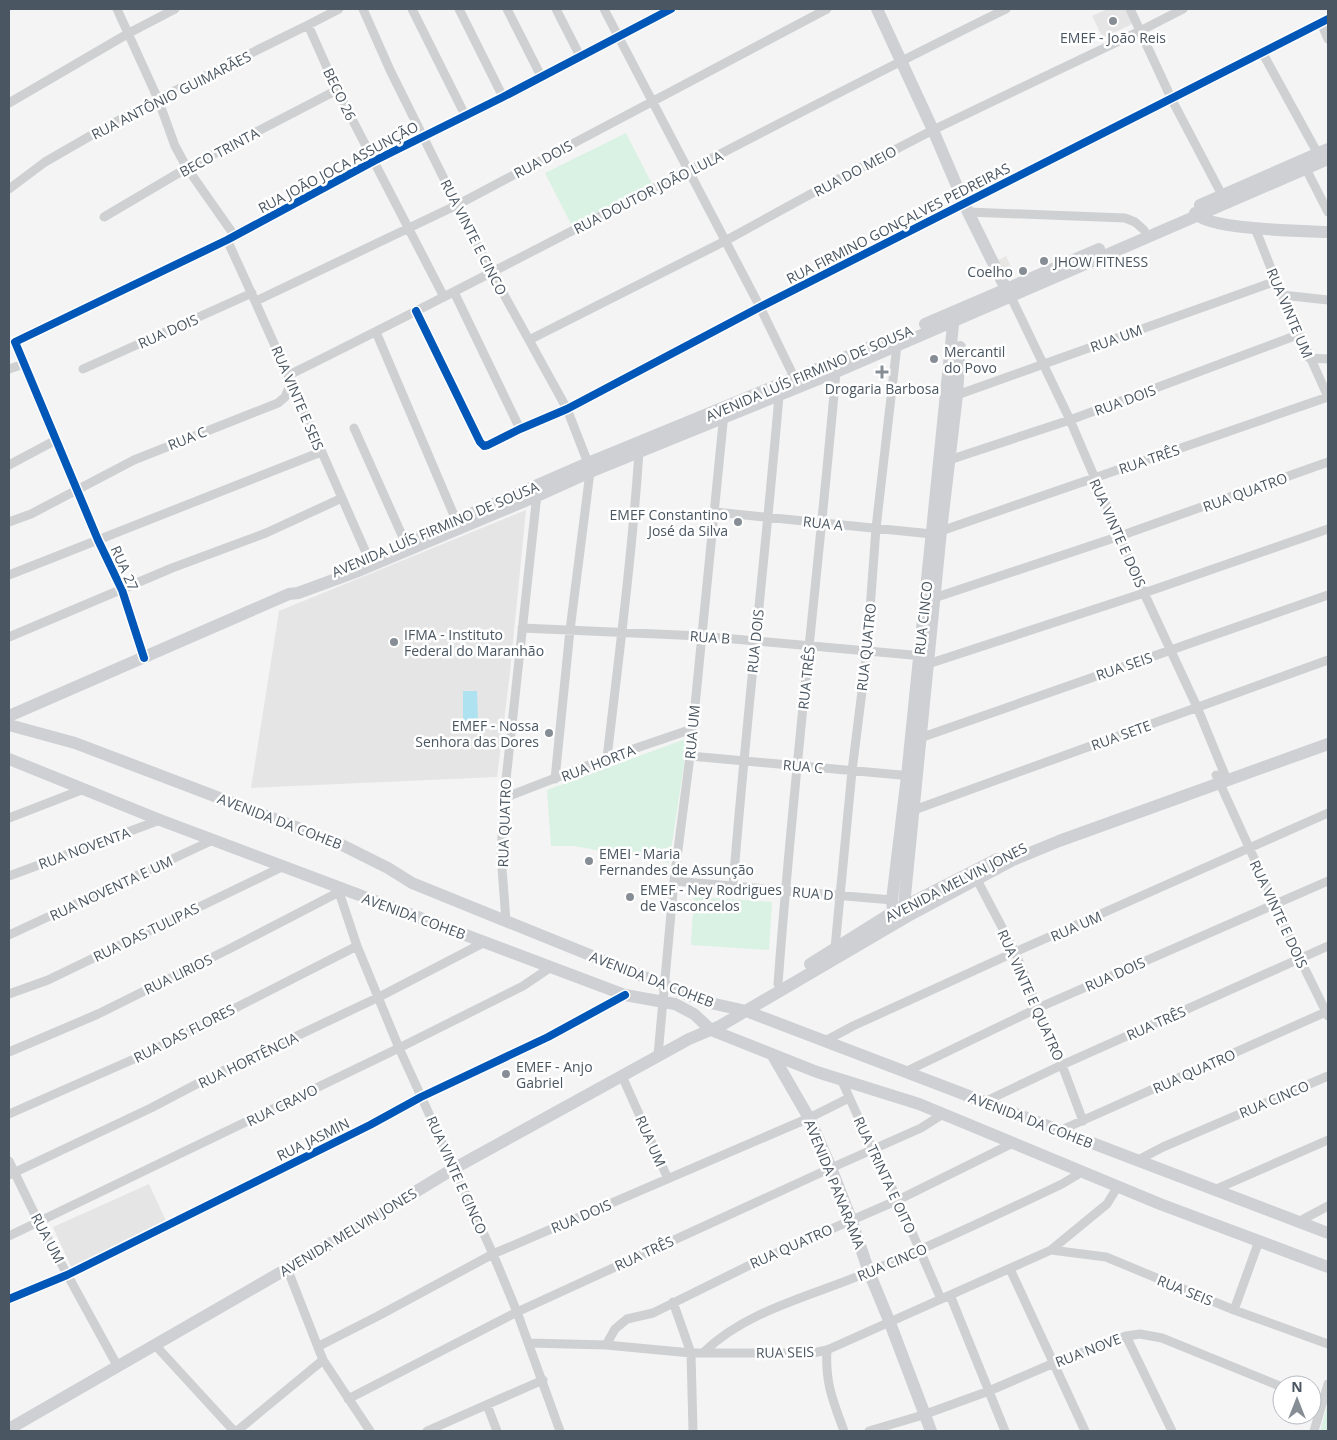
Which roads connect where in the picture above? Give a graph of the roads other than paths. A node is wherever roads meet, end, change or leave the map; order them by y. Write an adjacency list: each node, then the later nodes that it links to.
1 (117, 9): 19 (street, RUA VINTE E SEIS)
2 (175, 9): 19 (street)
3 (339, 9): 17 (street, RUA ANTÔNIO GUIMARÃES)
4 (363, 9): 34 (street, RUA VINTE E CINCO)
5 (412, 9): 32 (street)
6 (459, 9): 27 (street)
7 (507, 9): 25 (street)
8 (556, 9): 23 (street)
9 (604, 9): 20 (street)
10 (827, 9): 30 (street, RUA DOIS)
11 (877, 9): 24 (main road)
12 (1006, 9): 24 (street, RUA DOUTOR JOÃO LULA)
13 (1130, 9): 18 (street)
14 (1184, 9): 18 (street, RUA DO MEIO)
15 (666, 10): 20 (street, RUA JOÃO JOCA ASSUNÇÃO)
16 (1325, 21): 21 (street); 22 (street, RUA FIRMINO GONÇALVES PEDREIRAS)
17 (308, 25): 26 (street, BECO 26); 28 (street, RUA ANTÔNIO GUIMARÃES)
18 (1140, 31): 29 (street); 33 (street, RUA DO MEIO)
19 (129, 33): 28 (street, RUA VINTE E SEIS); 31 (street)
20 (618, 36): 23 (street, RUA JOÃO JOCA ASSUNÇÃO); 30 (street)
21 (1328, 39)
22 (1262, 52): 29 (street, RUA FIRMINO GONÇALVES PEDREIRAS); 35 (street)
23 (580, 56): 25 (street, RUA JOÃO JOCA ASSUNÇÃO)
24 (902, 60): 33 (main road); 39 (street, RUA DOUTOR JOÃO LULA)
25 (540, 76): 27 (street, RUA JOÃO JOCA ASSUNÇÃO)
26 (337, 90): 36 (street, BECO 26); 38 (street, BECO TRINTA)
27 (503, 97): 32 (street, RUA JOÃO JOCA ASSUNÇÃO)
28 (158, 99): 38 (street, RUA VINTE E SEIS); 40 (street, RUA ANTÔNIO GUIMARÃES)
29 (1172, 100): 41 (street); 43 (street, RUA FIRMINO GONÇALVES PEDREIRAS)
30 (652, 102): 39 (street); 42 (street, RUA DOIS)
31 (9, 103)
32 (465, 115): 34 (street, RUA JOÃO JOCA ASSUNÇÃO)
33 (934, 130): 43 (main road); 52 (street, RUA DO MEIO)
34 (423, 136): 36 (street, RUA JOÃO JOCA ASSUNÇÃO); 42 (street, RUA VINTE E CINCO)
35 (1325, 154): 37 (main road, AVENIDA LUÍS FIRMINO DE SOUSA)
36 (374, 161): 47 (street, BECO 26); 51 (street, RUA JOÃO JOCA ASSUNÇÃO)
37 (1304, 165): 41 (main road, AVENIDA LUÍS FIRMINO DE SOUSA); 44 (street); 45 (main road, AVENIDA LUÍS FIRMINO DE SOUSA)
38 (187, 168): 46 (street, BECO TRINTA); 51 (street, RUA VINTE E SEIS)
39 (688, 171): 52 (street); 53 (street, RUA DOUTOR JOÃO LULA)
40 (9, 189)
41 (1222, 195): 45 (main road, AVENIDA LUÍS FIRMINO DE SOUSA)
42 (457, 205): 47 (street, RUA DOIS); 53 (street, RUA VINTE E CINCO)
43 (967, 208): 49 (street); 56 (main road); 61 (street, RUA FIRMINO GONÇALVES PEDREIRAS)
44 (1328, 212)
45 (1194, 213): 48 (main road); 49 (main road, AVENIDA LUÍS FIRMINO DE SOUSA); 56 (main road, AVENIDA LUÍS FIRMINO DE SOUSA)
46 (104, 217)
47 (409, 228): 58 (street, RUA DOIS); 59 (street, BECO 26)
48 (1255, 228): 50 (main road); 54 (street, RUA VINTE UM)
49 (1144, 230): 56 (main road, AVENIDA LUÍS FIRMINO DE SOUSA)
50 (1328, 232)
51 (230, 237): 58 (street, RUA VINTE E SEIS); 67 (street, RUA JOÃO JOCA ASSUNÇÃO)
52 (724, 241): 61 (street); 66 (street, RUA DO MEIO)
53 (492, 273): 55 (street, RUA DOUTOR JOÃO LULA); 66 (street, RUA VINTE E CINCO)
54 (1276, 281): 57 (street, RUA VINTE UM); 73 (street, RUA UM)
55 (454, 292): 59 (street, RUA DOUTOR JOÃO LULA); 86 (street)
56 (1008, 293): 63 (main road, AVENIDA LUÍS FIRMINO DE SOUSA); 73 (street, RUA VINTE E DOIS)
57 (1282, 295): 60 (street); 65 (street, RUA VINTE UM)
58 (254, 297): 75 (street, RUA DOIS); 77 (street, RUA VINTE E SEIS)
59 (444, 297): 62 (street, RUA DOUTOR JOÃO LULA)
60 (1328, 300)
61 (760, 307): 78 (street); 82 (street, RUA FIRMINO GONÇALVES PEDREIRAS)
62 (416, 311): 64 (street, RUA DOUTOR JOÃO LULA); 86 (street, RUA FIRMINO GONÇALVES PEDREIRAS)
63 (958, 315): 68 (main road, AVENIDA LUÍS FIRMINO DE SOUSA); 69 (main road, AVENIDA LUÍS FIRMINO DE SOUSA); 79 (main road, RUA CINCO); 105 (main road, RUA CINCO)
64 (376, 332): 77 (street, RUA DOUTOR JOÃO LULA); 102 (street)
65 (1300, 334): 70 (street, RUA VINTE UM); 84 (street, RUA DOIS)
66 (529, 340): 82 (street, RUA VINTE E CINCO)
67 (15, 342): 72 (street, RUA 27)
68 (897, 345): 69 (main road, AVENIDA LUÍS FIRMINO DE SOUSA); 103 (street, RUA QUATRO)
69 (883, 347): 76 (main road, AVENIDA LUÍS FIRMINO DE SOUSA); 78 (main road, AVENIDA LUÍS FIRMINO DE SOUSA)
70 (1309, 358): 71 (street); 81 (street, RUA VINTE UM)
71 (1328, 359)
72 (24, 364): 74 (street); 87 (street, RUA 27)
73 (1044, 364): 79 (street, RUA UM); 84 (street, RUA VINTE E DOIS)
74 (9, 369)
75 (83, 369)
76 (836, 372): 80 (main road, AVENIDA LUÍS FIRMINO DE SOUSA); 101 (street, RUA TRÊS)
77 (290, 379): 88 (street, RUA VINTE E SEIS); 95 (street, RUA C)
78 (795, 379): 83 (main road, AVENIDA LUÍS FIRMINO DE SOUSA)
79 (957, 395): 90 (main road, RUA CINCO)
80 (779, 396): 83 (main road, AVENIDA LUÍS FIRMINO DE SOUSA); 99 (street, RUA DOIS)
81 (1328, 397): 94 (street, RUA TRÊS)
82 (567, 409): 86 (street, RUA FIRMINO GONÇALVES PEDREIRAS); 93 (street, RUA VINTE E CINCO)
83 (724, 413): 89 (main road, AVENIDA LUÍS FIRMINO DE SOUSA); 93 (main road, AVENIDA LUÍS FIRMINO DE SOUSA); 98 (street, RUA UM)
84 (1070, 420): 90 (street, RUA DOIS); 94 (street, RUA VINTE E DOIS)
85 (354, 428): 108 (street)
86 (520, 429)
87 (56, 440): 92 (street); 95 (street, RUA 27)
88 (321, 452): 97 (street, RUA VINTE E SEIS); 107 (street)
89 (639, 452): 93 (main road, AVENIDA LUÍS FIRMINO DE SOUSA); 118 (street)
90 (949, 460): 105 (main road, RUA CINCO)
91 (1328, 462): 106 (street, RUA QUATRO)
92 (9, 465)
93 (589, 468): 96 (main road, AVENIDA LUÍS FIRMINO DE SOUSA); 117 (street)
94 (1094, 478): 105 (street, RUA TRÊS); 106 (street, RUA VINTE E DOIS)
95 (77, 490): 100 (street, RUA C); 107 (street, RUA 27)
96 (537, 491): 102 (main road, AVENIDA LUÍS FIRMINO DE SOUSA); 116 (street, RUA QUATRO)
97 (342, 498): 109 (street, RUA VINTE E SEIS); 111 (street)
98 (715, 512): 99 (street, RUA A); 119 (street, RUA UM)
99 (769, 517): 101 (street, RUA A); 121 (street, RUA DOIS)
100 (9, 522)
101 (823, 523): 103 (street, RUA A); 122 (street, RUA TRÊS)
102 (450, 526): 108 (main road, AVENIDA LUÍS FIRMINO DE SOUSA); 113 (main road, AVENIDA LUÍS FIRMINO DE SOUSA)
103 (876, 528): 105 (street, RUA A); 124 (street, RUA QUATRO)
104 (1328, 529): 112 (street, RUA CINCO)
105 (936, 532): 115 (main road, RUA CINCO); 126 (main road, RUA CINCO)
106 (1120, 536): 112 (street, RUA VINTE E DOIS); 115 (street, RUA QUATRO)
107 (98, 540): 110 (street); 111 (street, RUA 27)
108 (405, 542): 109 (main road, AVENIDA LUÍS FIRMINO DE SOUSA)
109 (368, 557): 113 (main road, AVENIDA LUÍS FIRMINO DE SOUSA)
110 (9, 575)
111 (122, 590): 120 (street); 125 (street, RUA 27)
112 (1144, 593): 123 (street, RUA VINTE E DOIS); 126 (street, RUA CINCO)
113 (289, 594): 125 (main road, AVENIDA LUÍS FIRMINO DE SOUSA)
114 (1328, 595): 123 (street, RUA SEIS)
115 (934, 598): 126 (main road, RUA CINCO)
116 (522, 628): 117 (street, RUA B); 145 (street, RUA QUATRO)
117 (570, 630): 118 (street, RUA B); 143 (street)
118 (622, 632): 119 (street, RUA B); 136 (street)
119 (701, 636): 121 (street, RUA B); 131 (street, RUA UM)
120 (9, 637)
121 (755, 641): 122 (street, RUA B); 138 (street, RUA DOIS)
122 (810, 646): 124 (street, RUA B); 139 (street, RUA TRÊS)
123 (1172, 650): 128 (street, RUA VINTE E DOIS); 133 (street, RUA SEIS)
124 (866, 651): 126 (street, RUA B); 140 (street, RUA QUATRO)
125 (144, 658): 129 (main road, AVENIDA LUÍS FIRMINO DE SOUSA)
126 (925, 659): 133 (main road, RUA CINCO); 141 (main road, RUA CINCO)
127 (1328, 660): 128 (street, RUA SETE)
128 (1197, 707): 142 (street, RUA VINTE E DOIS); 146 (street, RUA SETE)
129 (9, 716)
130 (9, 725): 163 (main road, AVENIDA DA COHEB)
131 (692, 729): 135 (street, RUA UM); 136 (street, RUA HORTA)
132 (1328, 735): 142 (main road, AVENIDA MELVIN JONES)
133 (920, 738): 141 (main road, RUA CINCO)
134 (1328, 744): 142 (main road, AVENIDA MELVIN JONES)
135 (690, 756): 138 (street, RUA C); 155 (street, RUA UM)
136 (607, 758): 143 (street, RUA HORTA)
137 (9, 759): 144 (main road, AVENIDA COHEB)
138 (742, 761): 139 (street, RUA C); 157 (street, RUA DOIS)
139 (797, 766): 140 (street, RUA C); 158 (street, RUA TRÊS)
140 (852, 771): 141 (street, RUA C); 160 (street, RUA QUATRO)
141 (912, 776): 146 (main road, RUA CINCO); 162 (main road, RUA CINCO)
142 (1222, 777): 151 (street, RUA VINTE E DOIS); 154 (main road, AVENIDA MELVIN JONES)
143 (555, 779): 145 (street, RUA HORTA)
144 (84, 789): 148 (street); 149 (main road, AVENIDA COHEB)
145 (504, 798): 163 (street, RUA QUATRO)
146 (914, 810): 162 (main road, RUA CINCO)
147 (1328, 813): 151 (street, RUA UM)
148 (9, 818)
149 (160, 820): 150 (main road, AVENIDA COHEB); 153 (street, RUA NOVENTA)
150 (213, 840): 152 (main road, AVENIDA COHEB); 164 (street, RUA NOVENTA E UM)
151 (1250, 849): 161 (street, RUA VINTE E DOIS); 169 (street, RUA UM)
152 (282, 867): 159 (main road, AVENIDA COHEB); 174 (street, RUA DAS TULIPAS)
153 (9, 876)
154 (974, 876): 162 (main road, AVENIDA MELVIN JONES); 169 (street, RUA VINTE E QUATRO)
155 (674, 881): 157 (street, RUA D); 173 (street, RUA UM)
156 (1328, 881): 161 (street, RUA DOIS)
157 (733, 886): 158 (street, RUA D)
158 (784, 890): 160 (street, RUA D); 172 (street, RUA TRÊS)
159 (341, 891): 165 (main road, AVENIDA COHEB); 166 (street, RUA VINTE E CINCO); 184 (street, RUA LIRIOS)
160 (841, 895): 162 (street, RUA D); 168 (street, RUA QUATRO)
161 (1275, 904): 170 (street, RUA VINTE E DOIS); 178 (street, RUA DOIS)
162 (899, 911): 168 (main road, AVENIDA MELVIN JONES); 179 (main road, AVENIDA MELVIN JONES)
163 (506, 921): 173 (main road, AVENIDA DA COHEB)
164 (9, 935)
165 (485, 942): 171 (main road, AVENIDA COHEB); 176 (street, RUA HORTÊNCIA)
166 (357, 946): 176 (street, RUA VINTE E CINCO); 196 (street, RUA DAS FLORES)
167 (1328, 946): 170 (street, RUA TRÊS)
168 (835, 948): 172 (main road, AVENIDA MELVIN JONES)
169 (1015, 952): 178 (street, RUA VINTE E QUATRO); 182 (street, RUA UM)
170 (1300, 959): 180 (street, RUA VINTE E DOIS); 187 (street, RUA TRÊS)
171 (551, 967): 175 (main road, AVENIDA COHEB); 183 (street, RUA CRAVO)
172 (778, 984): 179 (main road, AVENIDA MELVIN JONES)
173 (665, 985): 177 (street, RUA UM); 179 (main road, AVENIDA DA COHEB)
174 (9, 994)
175 (625, 995): 177 (main road, AVENIDA COHEB); 193 (street, RUA JASMIN)
176 (379, 997): 183 (street, RUA VINTE E CINCO); 209 (street, RUA HORTÊNCIA)
177 (663, 1001): 181 (main road, AVENIDA COHEB); 186 (street, RUA UM)
178 (1038, 1008): 187 (street, RUA VINTE E QUATRO); 189 (street, RUA DOIS)
179 (741, 1009): 181 (main road, AVENIDA MELVIN JONES); 182 (main road, AVENIDA DA COHEB)
180 (1328, 1013): 199 (street, RUA QUATRO)
181 (709, 1027): 185 (main road, AVENIDA COHEB); 186 (main road, AVENIDA MELVIN JONES)
182 (825, 1041): 189 (main road, AVENIDA DA COHEB)
183 (399, 1048): 193 (street, RUA VINTE E CINCO); 217 (street, RUA CRAVO)
184 (9, 1052)
185 (772, 1054): 188 (main road, AVENIDA COHEB); 198 (main road, AVENIDA PANARAMA)
186 (658, 1055): 190 (main road, AVENIDA MELVIN JONES)
187 (1062, 1065): 195 (street, RUA TRÊS); 199 (street, RUA VINTE E QUATRO)
188 (817, 1072): 192 (main road, AVENIDA DA COHEB)
189 (905, 1072): 195 (main road, AVENIDA DA COHEB)
190 (622, 1076): 207 (main road, AVENIDA MELVIN JONES); 210 (street, RUA UM)
191 (1328, 1076): 205 (street, RUA CINCO)
192 (841, 1079): 194 (street, RUA TRINTA E OITO); 197 (main road, AVENIDA DA COHEB)
193 (421, 1097): 207 (street, RUA VINTE E CINCO); 228 (street, RUA JASMIN)
194 (850, 1098): 198 (street, RUA DOIS); 203 (street, RUA TRINTA E OITO)
195 (984, 1102): 200 (main road, AVENIDA DA COHEB)
196 (9, 1114)
197 (943, 1114): 202 (main road, AVENIDA DA COHEB); 203 (street, RUA TRÊS)
198 (809, 1118): 206 (main road, AVENIDA PANARAMA); 210 (street, RUA DOIS)
199 (1083, 1121): 200 (street, RUA QUATRO)
200 (1059, 1131): 205 (main road, AVENIDA DA COHEB)
201 (1328, 1140): 212 (street)
202 (1013, 1143): 208 (main road, AVENIDA DA COHEB); 213 (street, RUA QUATRO)
203 (873, 1150): 206 (street, RUA TRÊS); 213 (street, RUA TRINTA E OITO)
204 (9, 1161): 209 (street, RUA UM)
205 (1139, 1162): 212 (main road, AVENIDA DA COHEB)
206 (831, 1168): 215 (main road, AVENIDA PANARAMA); 233 (street, RUA TRÊS)
207 (453, 1169): 223 (street, RUA VINTE E CINCO); 225 (main road, AVENIDA MELVIN JONES)
208 (1082, 1172): 211 (main road, AVENIDA DA COHEB); 221 (street, RUA CINCO)
209 (12, 1174): 217 (street, RUA UM)
210 (668, 1179): 223 (street, RUA DOIS)
211 (1118, 1186): 220 (main road, AVENIDA DA COHEB); 222 (street, RUA SEIS)
212 (1214, 1190): 216 (main road, AVENIDA DA COHEB)
213 (898, 1200): 215 (street, RUA QUATRO); 221 (street, RUA TRINTA E OITO)
214 (1328, 1206): 216 (street)
215 (852, 1219): 227 (main road, AVENIDA PANARAMA); 231 (street, RUA QUATRO)
216 (1298, 1222): 218 (main road, AVENIDA DA COHEB)
217 (40, 1223): 219 (street, RUA CRAVO); 228 (street, RUA UM)
218 (1328, 1233)
219 (9, 1236)
220 (1259, 1241): 224 (main road, AVENIDA DA COHEB); 232 (street)
221 (920, 1250): 227 (street, RUA CINCO); 229 (street, RUA TRINTA E OITO)
222 (1050, 1250): 226 (street, RUA SEIS); 232 (street, RUA SEIS)
223 (493, 1254): 233 (street, RUA VINTE E CINCO); 239 (street, RUA DOIS)
224 (1328, 1267)
225 (287, 1268): 238 (main road, AVENIDA MELVIN JONES); 239 (street)
226 (1010, 1269): 229 (street, RUA SEIS); 245 (street)
227 (869, 1272): 234 (main road, AVENIDA PANARAMA); 242 (street, RUA CINCO)
228 (68, 1275): 230 (street, RUA JASMIN); 246 (street, RUA UM)
229 (946, 1297): 234 (street, RUA SEIS); 250 (street, RUA TRINTA E OITO)
230 (9, 1299)
231 (673, 1302): 240 (street, RUA QUATRO); 243 (street)
232 (1234, 1310): 237 (street, RUA SEIS)
233 (517, 1312): 236 (street, RUA VINTE E CINCO); 251 (street, RUA TRÊS)
234 (890, 1323): 241 (street, RUA SEIS); 254 (main road, AVENIDA PANARAMA)
235 (1126, 1336): 245 (street, RUA NOVE); 248 (street, RUA NOVE); 267 (street)
236 (529, 1343): 240 (street, RUA SEIS); 247 (street, RUA VINTE E CINCO)
237 (1328, 1344)
238 (156, 1346): 246 (main road, AVENIDA MELVIN JONES); 256 (street)
239 (319, 1346): 244 (street)
240 (606, 1346): 243 (street, RUA SEIS)
241 (827, 1350): 242 (street, RUA SEIS); 262 (street)
242 (704, 1352): 243 (street, RUA SEIS)
243 (691, 1353): 261 (street)
244 (323, 1360): 251 (street); 256 (street)
245 (1054, 1363): 250 (street, RUA NOVE); 266 (street)
246 (118, 1367): 255 (main road, AVENIDA MELVIN JONES)
247 (543, 1380): 253 (street); 260 (street, RUA VINTE E CINCO)
248 (1272, 1382)
249 (1328, 1384): 252 (street)
250 (989, 1390): 254 (street, RUA NOVE); 265 (street, RUA TRINTA E OITO)
251 (348, 1399): 257 (street)
252 (1322, 1403)
253 (487, 1405): 258 (street); 259 (street)
254 (924, 1414): 263 (street, RUA NOVE); 264 (main road, AVENIDA PANARAMA)
255 (15, 1429)
256 (235, 1431)
257 (370, 1431)
258 (427, 1431)
259 (497, 1431)
260 (560, 1431)
261 (693, 1431)
262 (844, 1431)
263 (869, 1431)
264 (930, 1431)
265 (1005, 1431)
266 (1085, 1431)
267 (1172, 1431)

